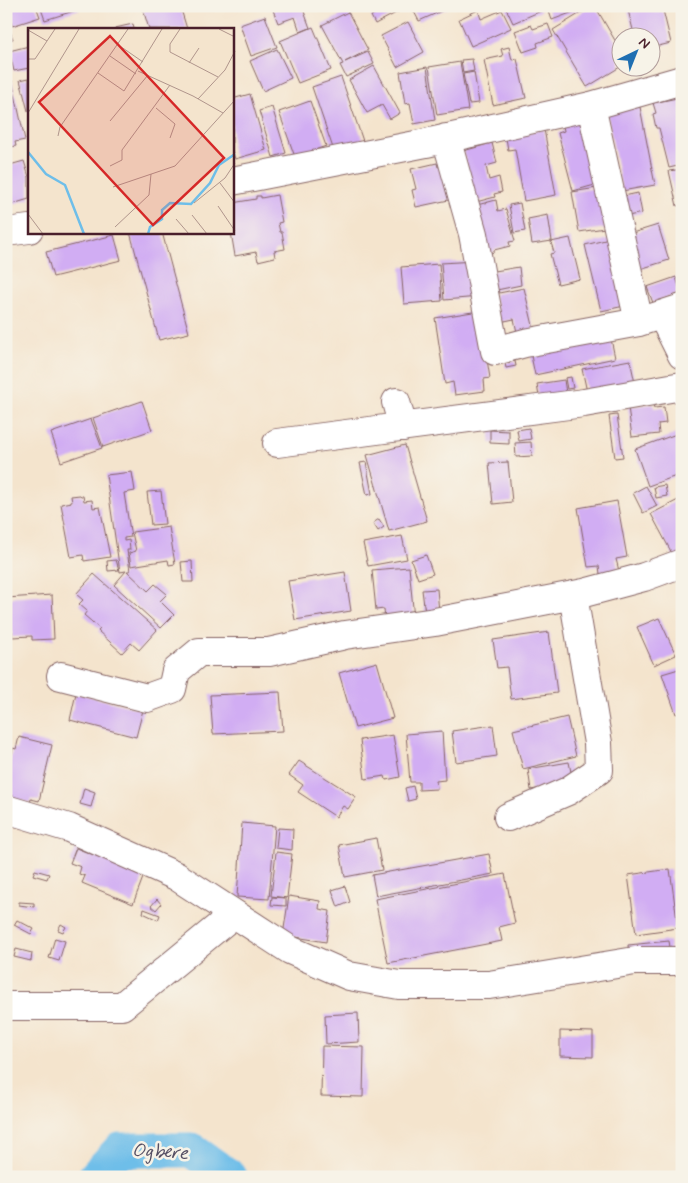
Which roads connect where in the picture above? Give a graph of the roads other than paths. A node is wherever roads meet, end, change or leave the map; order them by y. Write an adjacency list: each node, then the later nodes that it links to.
1 (682, 80): 2 (street)
2 (591, 106): 3 (street); 7 (street)
3 (446, 138): 4 (street); 7 (street)
4 (234, 181)
5 (28, 230): 6 (street)
6 (6, 232)
7 (661, 315): 8 (street)
8 (682, 356)
9 (682, 386): 10 (street)
10 (277, 443)
11 (682, 563): 12 (street)
12 (573, 595): 13 (street); 15 (street)
13 (61, 676)
14 (6, 809): 16 (street)
15 (508, 817)
16 (234, 914): 17 (street); 18 (street)
17 (682, 961)
18 (6, 1006)

